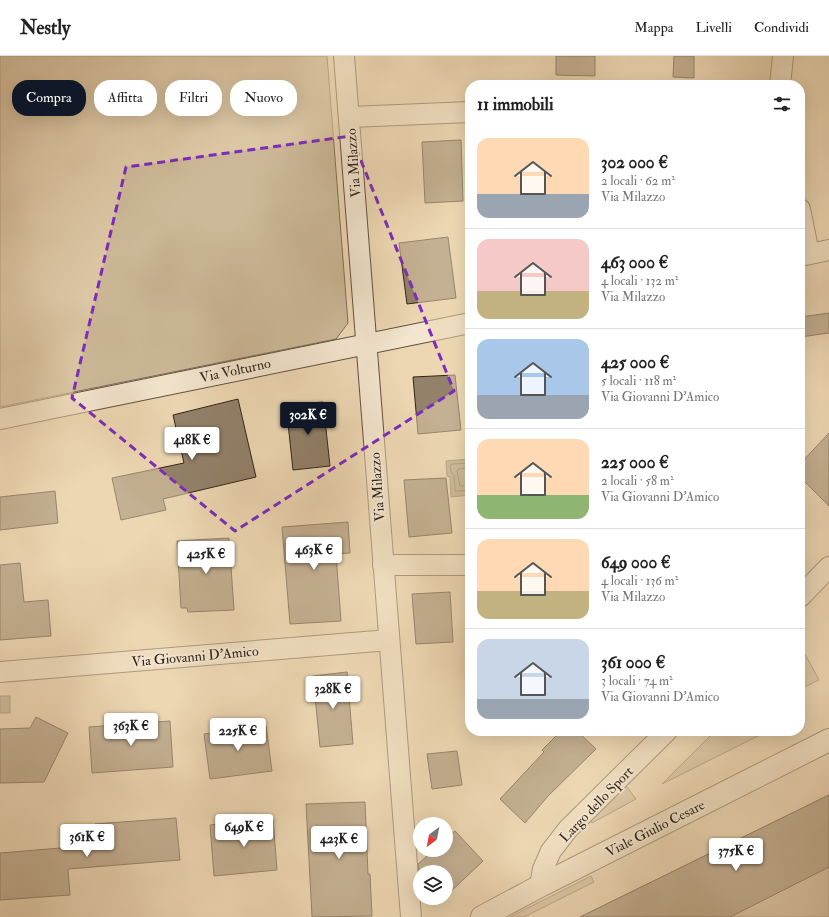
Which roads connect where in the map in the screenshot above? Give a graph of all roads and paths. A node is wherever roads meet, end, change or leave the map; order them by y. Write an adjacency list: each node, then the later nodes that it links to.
1 (344, 56): 5 (street, Via Milazzo)
2 (783, 56): 3 (street)
3 (781, 80)
4 (465, 112): 5 (street)
5 (350, 118): 9 (street, Via Milazzo)
6 (829, 250): 7 (street)
7 (805, 255)
8 (465, 323): 9 (street, Via Volturno)
9 (367, 343): 10 (street, Via Volturno); 11 (street, Via Milazzo)
10 (0, 419)
11 (383, 565): 12 (street); 15 (street, Via Milazzo)
12 (465, 565)
13 (829, 567): 14 (street)
14 (805, 592)
15 (389, 640): 16 (street, Via Giovanni D'Amico); 20 (street, Via Milazzo)
16 (0, 672)
17 (662, 736): 19 (street, Largo dello Sport)
18 (829, 740): 19 (street, Viale Giulio Cesare)
19 (540, 886): 21 (street, Viale Giulio Cesare)
20 (411, 917)
21 (482, 917)

